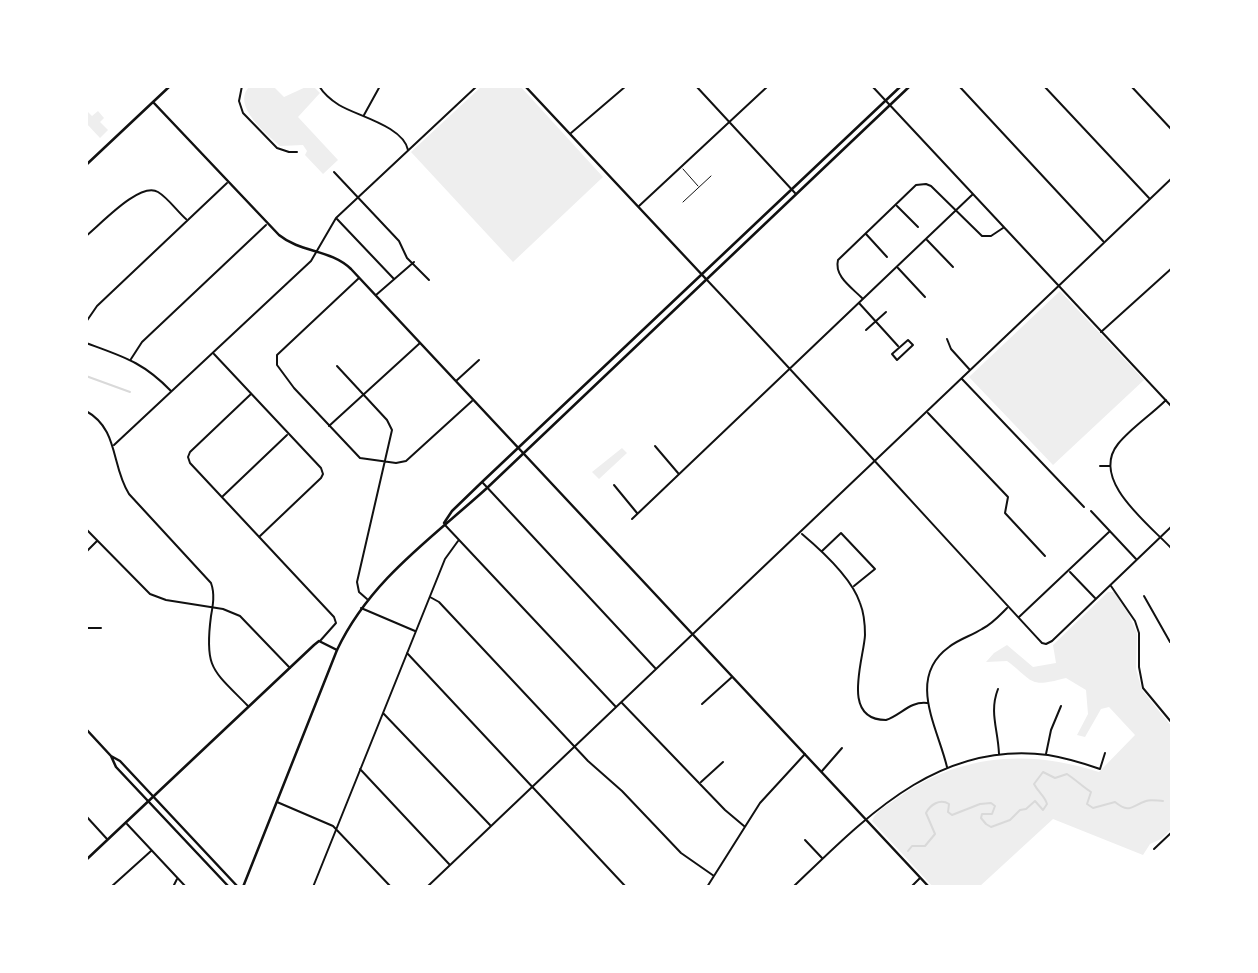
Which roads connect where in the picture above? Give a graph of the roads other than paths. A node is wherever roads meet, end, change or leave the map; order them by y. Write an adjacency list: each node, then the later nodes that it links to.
1 (170, 86): 19 (main road)
2 (242, 86): 26 (street)
3 (319, 86): 21 (street)
4 (380, 86): 21 (street)
5 (477, 86): 25 (street)
6 (525, 86): 24 (main road)
7 (619, 86): 17 (street)
8 (626, 86): 17 (street)
9 (696, 86): 22 (street)
10 (768, 86): 22 (street)
11 (872, 86): 18 (street)
12 (901, 86): 18 (main road)
13 (910, 86): 20 (main road)
14 (959, 86): 51 (street)
15 (1044, 86): 38 (street)
16 (1131, 86): 23 (street)
17 (622, 89): 24 (street)
18 (885, 100): 20 (street); 34 (main road)
19 (153, 102): 27 (main road); 32 (main road)
20 (890, 106): 35 (main road); 36 (street)
21 (364, 116): 25 (street)
22 (730, 121): 28 (street); 34 (street)
23 (1172, 130)
24 (570, 134): 41 (main road)
25 (408, 151): 37 (street)
26 (297, 152)
27 (86, 165)
28 (681, 167): 33 (lane); 41 (street)
29 (334, 172): 37 (street)
30 (711, 176): 33 (lane)
31 (1172, 178): 38 (street)
32 (228, 182): 44 (street); 45 (main road)
33 (699, 186): 39 (lane)
34 (792, 189): 35 (street); 58 (main road)
35 (796, 193): 61 (main road)
36 (973, 194): 42 (street); 46 (street)
37 (358, 198): 43 (street); 54 (street)
38 (1149, 199): 51 (street)
39 (683, 202)
40 (896, 204): 42 (street); 47 (street); 48 (street)
41 (638, 207): 58 (main road)
42 (956, 211): 46 (street); 50 (street)
43 (336, 218): 52 (street); 60 (street)
44 (187, 221): 49 (street); 70 (street)
45 (268, 224): 52 (main road); 78 (street)
46 (1004, 227): 63 (street)
47 (918, 228)
48 (865, 233): 53 (street); 66 (street)
49 (86, 236)
50 (927, 239): 55 (street); 56 (street)
51 (1104, 242): 63 (street)
52 (318, 251): 59 (main road); 77 (street)
53 (887, 257)
54 (414, 262): 60 (street); 62 (street)
55 (897, 267): 65 (street); 66 (street)
56 (953, 267)
57 (1172, 268): 72 (street)
58 (701, 274): 61 (main road); 97 (main road)
59 (359, 278): 64 (main road); 93 (street)
60 (394, 279): 64 (street)
61 (706, 279): 81 (street); 98 (main road)
62 (429, 280)
63 (1059, 286): 72 (street); 82 (street)
64 (376, 296): 75 (main road)
65 (925, 297)
66 (863, 299): 67 (street)
67 (859, 302): 69 (street); 81 (street)
68 (886, 312): 69 (street)
69 (876, 321): 71 (street); 76 (street)
70 (86, 322)
71 (866, 330)
72 (1101, 332): 89 (street)
73 (947, 339): 82 (street)
74 (86, 343): 78 (street)
75 (419, 343): 84 (main road); 87 (street)
76 (899, 346): 76 (street)
77 (213, 353): 85 (street); 86 (street)
78 (131, 359): 85 (street)
79 (479, 360): 84 (street)
80 (337, 366): 87 (street)
81 (790, 369): 99 (street); 103 (street)
82 (970, 370): 83 (street)
83 (962, 378): 92 (street); 108 (street)
84 (455, 381): 88 (main road)
85 (172, 392): 95 (street)
86 (251, 394): 94 (street); 107 (street)
87 (364, 394): 93 (street); 100 (street)
88 (472, 400): 97 (main road); 100 (street)
89 (1166, 400): 90 (street); 102 (street)
90 (1172, 407)
91 (86, 411): 95 (street)
92 (927, 412): 99 (street); 124 (street)
93 (329, 427): 100 (street)
94 (289, 434): 107 (street); 117 (street)
95 (114, 445): 134 (street)
96 (655, 446): 103 (street)
97 (518, 448): 98 (main road); 104 (main road)
98 (523, 454): 106 (main road); 140 (main road)
99 (876, 460): 116 (street); 133 (street)
100 (386, 461): 131 (street)
101 (1100, 466): 102 (street)
102 (1111, 466): 118 (street)
103 (679, 474): 110 (street)
104 (482, 482): 106 (street); 112 (main road)
105 (614, 485): 110 (street)
106 (487, 488): 112 (main road); 146 (street)
107 (222, 497): 117 (street)
108 (1084, 507)
109 (1091, 511): 115 (street)
110 (637, 514): 111 (street)
111 (632, 519)
112 (444, 524): 120 (street); 131 (main road)
113 (1172, 526): 118 (street)
114 (86, 529): 119 (street)
115 (1110, 531): 125 (street); 126 (street)
116 (800, 532): 123 (street); 140 (street)
117 (259, 537): 141 (street)
118 (1161, 537): 121 (street); 125 (street)
119 (97, 541): 122 (street); 134 (street)
120 (458, 541): 130 (street); 154 (street)
121 (1172, 549)
122 (86, 552)
123 (821, 552): 128 (street); 128 (street)
124 (1045, 556)
125 (1137, 560): 127 (street)
126 (1069, 571): 132 (street); 136 (street)
127 (1110, 585): 132 (street); 156 (street)
128 (853, 587): 150 (street)
129 (1144, 596): 142 (street)
130 (430, 597): 139 (street); 158 (street)
131 (368, 599): 135 (main road)
132 (1096, 599): 136 (street)
133 (1008, 607): 136 (street); 150 (street)
134 (213, 608): 145 (street); 153 (street)
135 (361, 608): 139 (street); 143 (main road)
136 (1019, 618)
137 (86, 628): 138 (street)
138 (101, 628)
139 (416, 631): 144 (street)
140 (693, 635): 146 (street); 147 (main road)
141 (319, 641): 143 (main road); 145 (main road)
142 (1172, 641)
143 (337, 650): 173 (main road)
144 (407, 653): 155 (street); 170 (street)
145 (290, 668): 153 (main road)
146 (656, 670): 149 (street)
147 (732, 677): 151 (street); 161 (main road)
148 (998, 689): 162 (street)
149 (622, 703): 154 (street); 169 (street)
150 (927, 703): 166 (street)
151 (702, 704)
152 (1061, 706): 163 (street)
153 (249, 707): 171 (main road)
154 (617, 707): 158 (street)
155 (382, 712): 167 (street); 177 (street)
156 (1172, 723)
157 (86, 729): 164 (main road)
158 (574, 747): 170 (street); 188 (street)
159 (842, 748): 168 (street)
160 (1105, 753): 163 (street)
161 (804, 754): 168 (main road); 178 (street)
162 (999, 755): 163 (street); 166 (street)
163 (1046, 755)
164 (111, 756): 171 (main road); 172 (main road)
165 (723, 762): 169 (street)
166 (947, 768): 175 (street)
167 (360, 769): 179 (street); 187 (street)
168 (821, 772): 175 (main road)
169 (700, 782): 178 (street)
170 (533, 786): 177 (street); 200 (street)
171 (153, 797): 172 (main road); 195 (main road)
172 (148, 802): 176 (main road); 194 (main road)
173 (276, 802): 179 (street); 196 (main road)
174 (86, 816): 181 (street)
175 (865, 819): 185 (street); 189 (main road)
176 (126, 823): 181 (main road); 184 (street)
177 (491, 826): 187 (street)
178 (744, 826): 188 (street)
179 (336, 830): 197 (street); 198 (street)
180 (1172, 832): 183 (street)
181 (108, 839): 186 (main road)
182 (805, 840): 185 (street)
183 (1154, 849)
184 (151, 851): 190 (street); 191 (street)
185 (823, 859): 202 (street)
186 (86, 860)
187 (450, 865): 199 (street)
188 (713, 876): 201 (street)
189 (920, 878): 203 (street); 204 (main road)
190 (177, 879): 192 (street); 193 (street)
191 (111, 887)
192 (173, 887)
193 (186, 887)
194 (229, 887)
195 (238, 887)
196 (243, 887)
197 (313, 887)
198 (391, 887)
199 (426, 887)
200 (626, 887)
201 (707, 887)
202 (793, 887)
203 (911, 887)
204 (929, 887)

